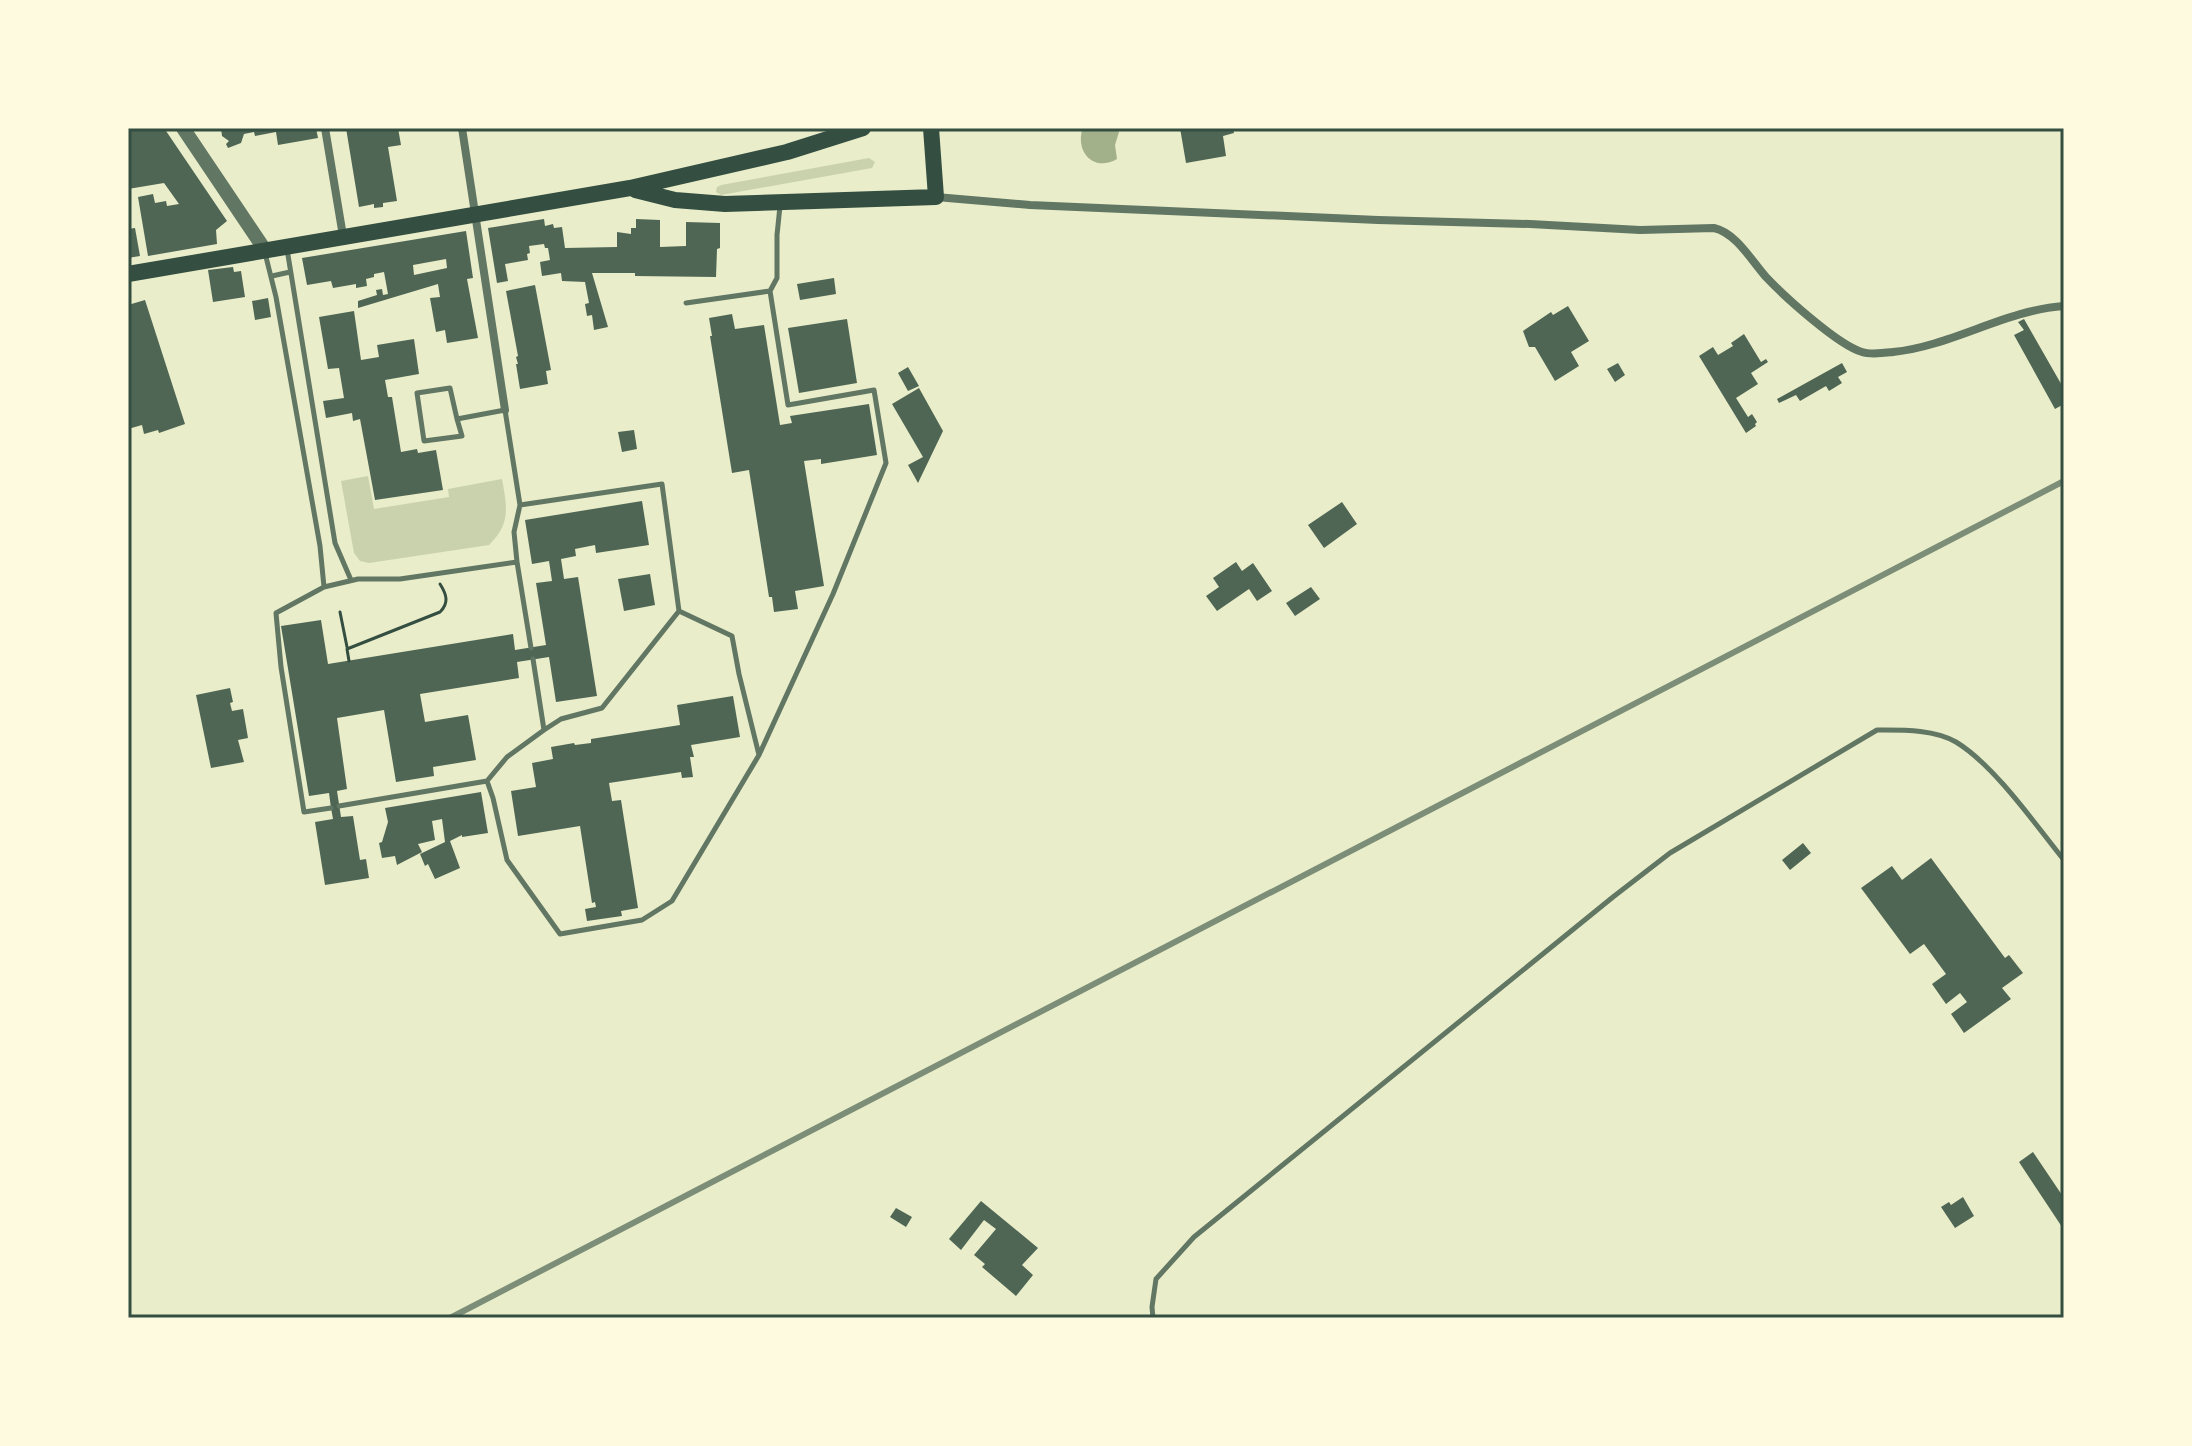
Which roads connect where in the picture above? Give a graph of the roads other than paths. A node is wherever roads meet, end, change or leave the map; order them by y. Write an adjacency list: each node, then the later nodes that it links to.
1 (183, 128): 12 (street)
2 (325, 128): 10 (street)
3 (462, 128): 9 (street)
4 (863, 128): 6 (main road)
5 (931, 128): 7 (main road)
6 (630, 188): 8 (main road); 9 (main road)
7 (936, 197): 8 (main road); 18 (street)
8 (780, 202): 16 (lane)
9 (475, 215): 10 (main road); 19 (street)
10 (343, 236): 11 (main road)
11 (286, 246): 12 (main road); 13 (lane)
12 (265, 250): 14 (main road); 15 (lane)
13 (290, 272): 15 (lane); 23 (lane)
14 (128, 274)
15 (272, 276): 24 (lane)
16 (770, 291): 17 (lane); 29 (lane)
17 (686, 303)
18 (2064, 306)
19 (505, 410): 20 (lane); 21 (lane)
20 (457, 419): 20 (lane)
21 (520, 505): 22 (lane); 25 (lane)
22 (517, 562): 23 (lane); 26 (lane)
23 (351, 580): 24 (lane)
24 (324, 587): 32 (lane)
25 (679, 611): 28 (lane); 29 (lane)
26 (531, 648)
27 (533, 659): 28 (lane)
28 (544, 730): 30 (lane)
29 (759, 755): 30 (lane)
30 (487, 781): 31 (lane)
31 (339, 806)
32 (331, 808)
33 (2064, 860): 34 (lane)
34 (1153, 1318)

